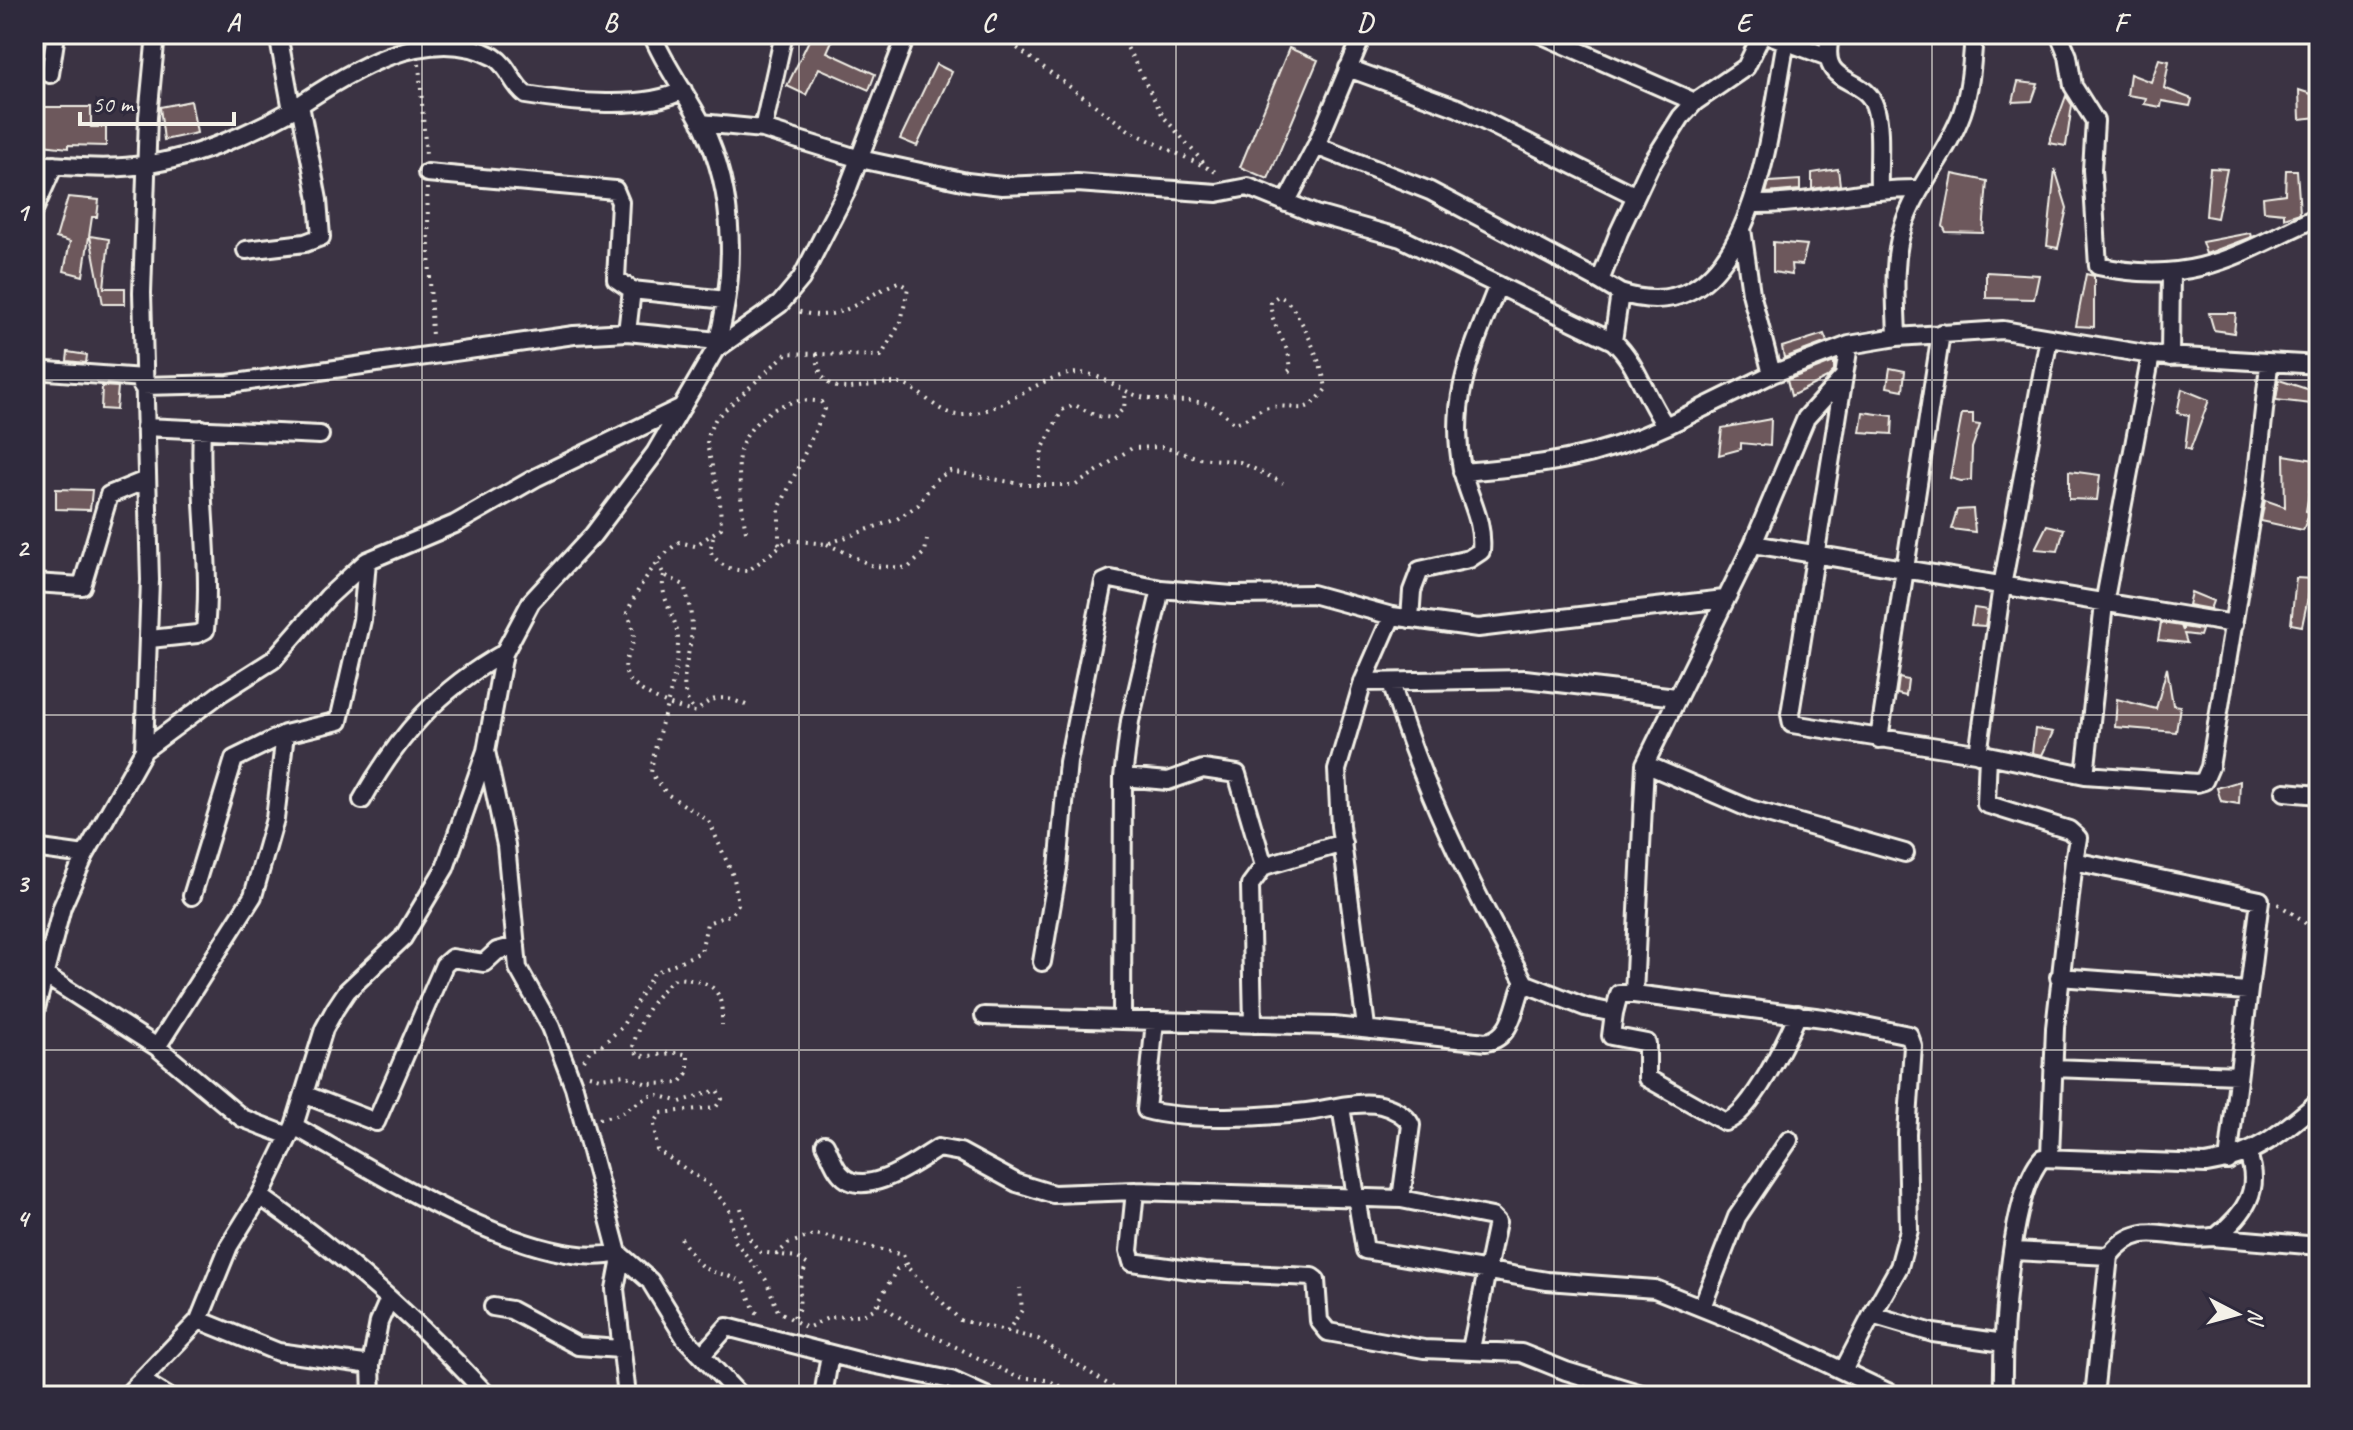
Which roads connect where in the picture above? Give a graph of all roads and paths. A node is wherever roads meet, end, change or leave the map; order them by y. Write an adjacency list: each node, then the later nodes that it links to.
1 (56, 34): 19 (street)
2 (156, 34): 29 (street)
3 (278, 34): 22 (street)
4 (652, 34): 20 (street)
5 (784, 34): 24 (street)
6 (907, 34): 26 (street)
7 (998, 34): 30 (path)
8 (1120, 34): 30 (path)
9 (1363, 34): 18 (street)
10 (1540, 34): 21 (street)
11 (1764, 34): 15 (street); 21 (street)
12 (1831, 34): 17 (street)
13 (1974, 34): 34 (street)
14 (2059, 34): 42 (street)
15 (1786, 41): 17 (street); 37 (street)
16 (416, 49): 20 (street); 22 (street); 31 (path)
17 (1828, 57): 33 (street)
18 (1348, 68): 25 (street); 35 (street)
19 (50, 74)
20 (683, 90): 23 (street)
21 (1695, 102): 35 (street)
22 (296, 107): 29 (street); 41 (street)
23 (701, 123): 24 (street); 47 (street)
24 (763, 129): 26 (street)
25 (1316, 146): 36 (street); 43 (street)
26 (860, 159): 32 (street); 48 (street)
27 (34, 164): 28 (street)
28 (54, 165): 29 (street); 38 (street)
29 (147, 165): 66 (street)
30 (1209, 169): 32 (path)
31 (427, 173): 45 (street); 56 (path)
32 (1248, 187): 36 (street)
33 (1879, 188): 34 (street); 37 (street)
34 (1920, 189): 51 (street)
35 (1636, 196): 43 (street)
36 (1286, 203): 44 (street)
37 (1752, 204): 40 (street)
38 (34, 210)
39 (2319, 216): 42 (street)
40 (1742, 228): 46 (street); 63 (street)
41 (246, 250)
42 (2171, 273): 59 (street)
43 (1600, 281): 46 (street)
44 (1498, 285): 53 (street); 73 (street)
45 (632, 290): 47 (street); 49 (street)
46 (1620, 293): 53 (street)
47 (726, 300): 54 (street)
48 (780, 304): 54 (street); 57 (path)
49 (627, 332): 54 (street); 56 (street)
50 (1941, 333): 51 (street); 52 (street); 86 (street)
51 (1897, 337): 55 (street)
52 (2049, 338): 58 (street); 89 (street)
53 (1613, 341): 69 (street)
54 (717, 345): 68 (street)
55 (1849, 345): 63 (street); 65 (street)
56 (432, 353): 66 (street)
57 (817, 354): 67 (path); 78 (path)
58 (2151, 355): 59 (street); 92 (street)
59 (2170, 357): 60 (street)
60 (2269, 365): 61 (street); 95 (street)
61 (2319, 365)
62 (34, 370): 66 (street)
63 (1772, 374): 69 (street)
64 (1284, 375): 67 (path)
65 (1844, 376): 81 (street); 83 (street)
66 (142, 382): 70 (street)
67 (1126, 389): 76 (path)
68 (684, 406): 84 (street); 97 (street)
69 (1666, 426): 73 (street)
70 (145, 427): 71 (street); 74 (street)
71 (202, 429): 72 (street); 96 (street)
72 (320, 435)
73 (1462, 472): 94 (street)
74 (146, 480): 88 (street); 96 (street)
75 (1283, 483): 76 (path)
76 (1038, 485): 80 (path)
77 (746, 531): 82 (path)
78 (714, 534): 82 (path); 85 (path)
79 (927, 540): 80 (path)
80 (827, 544): 82 (path)
81 (1753, 544): 83 (street); 91 (street)
82 (779, 545)
83 (1818, 553): 86 (street); 105 (street)
84 (367, 561): 104 (street); 106 (street)
85 (658, 563): 87 (path); 101 (path)
86 (1903, 569): 89 (street); 105 (street)
87 (664, 575): 101 (path); 103 (path)
88 (34, 583)
89 (2002, 586): 92 (street); 108 (street)
90 (1161, 589): 93 (street); 111 (street); 125 (street)
91 (1724, 599): 94 (street); 100 (street)
92 (2104, 604): 95 (street); 110 (street)
93 (1392, 616): 94 (street); 98 (street)
94 (1410, 619)
95 (2234, 624): 110 (street)
96 (150, 639): 106 (street)
97 (504, 653): 107 (street); 114 (street)
98 (1363, 682): 99 (street); 115 (street)
99 (1391, 682): 100 (street); 128 (street)
100 (1676, 697): 109 (street)
101 (670, 704): 103 (path); 138 (path)
102 (746, 705): 103 (path)
103 (696, 712)
104 (285, 734): 121 (street); 140 (street)
105 (1879, 739): 108 (street)
106 (144, 750): 118 (street)
107 (486, 751): 124 (street); 143 (street)
108 (1983, 754): 110 (street); 119 (street)
109 (1645, 764): 117 (street); 130 (street)
110 (2085, 775)
111 (1123, 777): 120 (street); 135 (street)
112 (2285, 792): 113 (street)
113 (2319, 795)
114 (362, 800)
115 (1343, 843): 120 (street); 139 (street)
116 (34, 848): 118 (street)
117 (1905, 853)
118 (85, 855): 126 (street)
119 (2074, 861): 122 (street); 127 (street)
120 (1264, 866): 137 (street)
121 (192, 896)
122 (2260, 900): 123 (path); 129 (street)
123 (2319, 937)
124 (516, 946): 143 (street); 146 (street)
125 (1042, 962)
126 (43, 974): 133 (street); 140 (street)
127 (2059, 977): 129 (street); 141 (street)
128 (1526, 985): 131 (street); 139 (street)
129 (2247, 991): 142 (street)
130 (1634, 994): 131 (street); 132 (street)
131 (1614, 1013): 132 (street)
132 (1798, 1014): 172 (street)
133 (34, 1016)
134 (984, 1016): 135 (street)
135 (1122, 1019): 136 (street)
136 (1155, 1021): 137 (street); 145 (street)
137 (1253, 1024): 139 (street)
138 (722, 1025)
139 (1366, 1027)
140 (157, 1047): 147 (street)
141 (2053, 1068): 142 (street); 151 (street)
142 (2238, 1075): 152 (street)
143 (306, 1095): 147 (street)
144 (2319, 1101): 150 (street)
145 (1341, 1107): 155 (street); 156 (street)
146 (584, 1121): 163 (street); 173 (path)
147 (292, 1131): 154 (street); 163 (street)
148 (1789, 1140): 171 (street)
149 (825, 1144): 153 (street)
150 (2248, 1155): 152 (street); 158 (street)
151 (2050, 1156): 152 (street); 161 (street)
152 (2228, 1161)
153 (1135, 1191): 155 (street); 179 (street)
154 (260, 1196): 168 (street); 175 (street)
155 (1357, 1198): 156 (street); 166 (street)
156 (1401, 1199): 166 (street)
157 (741, 1208): 162 (path)
158 (2209, 1237): 160 (street); 164 (street)
159 (681, 1238): 173 (path)
160 (2319, 1246)
161 (2014, 1251): 164 (street); 177 (street)
162 (776, 1255): 165 (path); 174 (path)
163 (620, 1256): 178 (street); 181 (street)
164 (2109, 1256): 198 (street)
165 (908, 1267): 169 (path); 176 (path)
166 (1488, 1272): 171 (street); 179 (street)
167 (1020, 1288): 176 (path)
168 (389, 1299): 182 (street); 188 (street)
169 (879, 1303): 174 (path); 193 (path)
170 (493, 1307): 178 (street)
171 (1702, 1307): 183 (street)
172 (1872, 1315): 177 (street); 183 (street)
173 (784, 1316): 174 (path)
174 (793, 1319)
175 (199, 1320): 182 (street); 184 (street)
176 (1007, 1332): 194 (path)
177 (2004, 1343): 197 (street)
178 (620, 1349): 189 (street)
179 (1471, 1349): 195 (street)
180 (830, 1354): 181 (street); 191 (street); 192 (street)
181 (702, 1355): 190 (street)
182 (371, 1365): 187 (street)
183 (1844, 1369): 196 (street)
184 (141, 1380): 185 (street); 186 (street)
185 (126, 1396)
186 (167, 1396)
187 (372, 1396)
188 (488, 1396)
189 (627, 1396)
190 (740, 1396)
191 (823, 1396)
192 (986, 1396)
193 (1082, 1396)
194 (1126, 1396)
195 (1648, 1396)
196 (1896, 1396)
197 (2003, 1396)
198 (2094, 1396)

